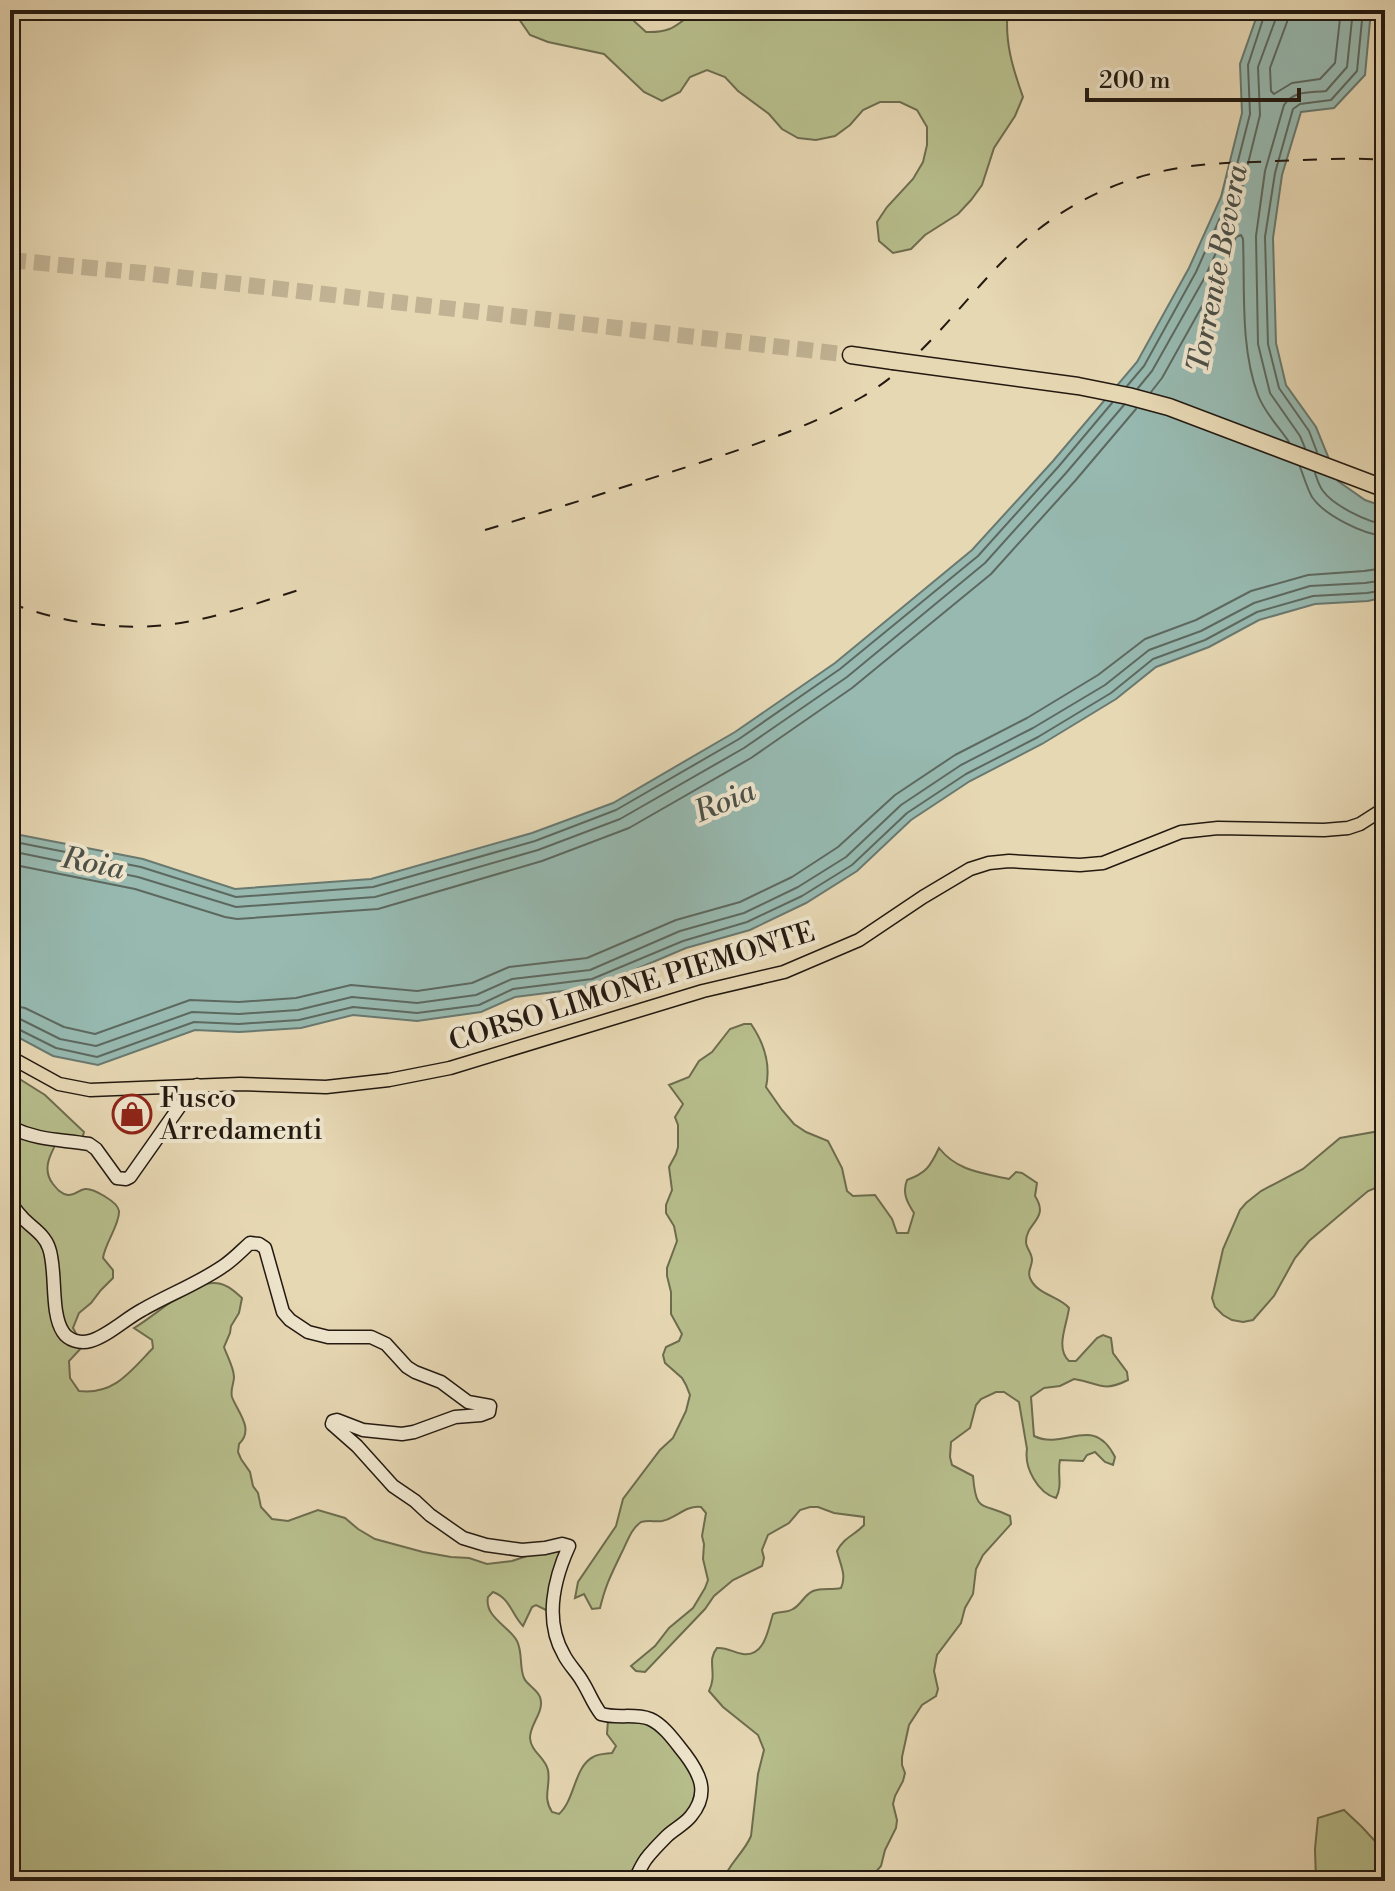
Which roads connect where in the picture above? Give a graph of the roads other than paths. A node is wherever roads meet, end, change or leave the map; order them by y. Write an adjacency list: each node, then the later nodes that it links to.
1 (851, 355): 2 (highway, bridge)
2 (1384, 489)
3 (1385, 808): 8 (main road, CORSO LIMONE PIEMONTE)
4 (10, 1050): 7 (main road)
5 (10, 1057): 7 (main road, CORSO LIMONE PIEMONTE)
6 (10, 1065): 7 (main road)
7 (59, 1084): 8 (main road, CORSO LIMONE PIEMONTE)
8 (197, 1085): 9 (main road)
9 (10, 1127)
10 (10, 1201): 11 (main road)
11 (634, 1881)

